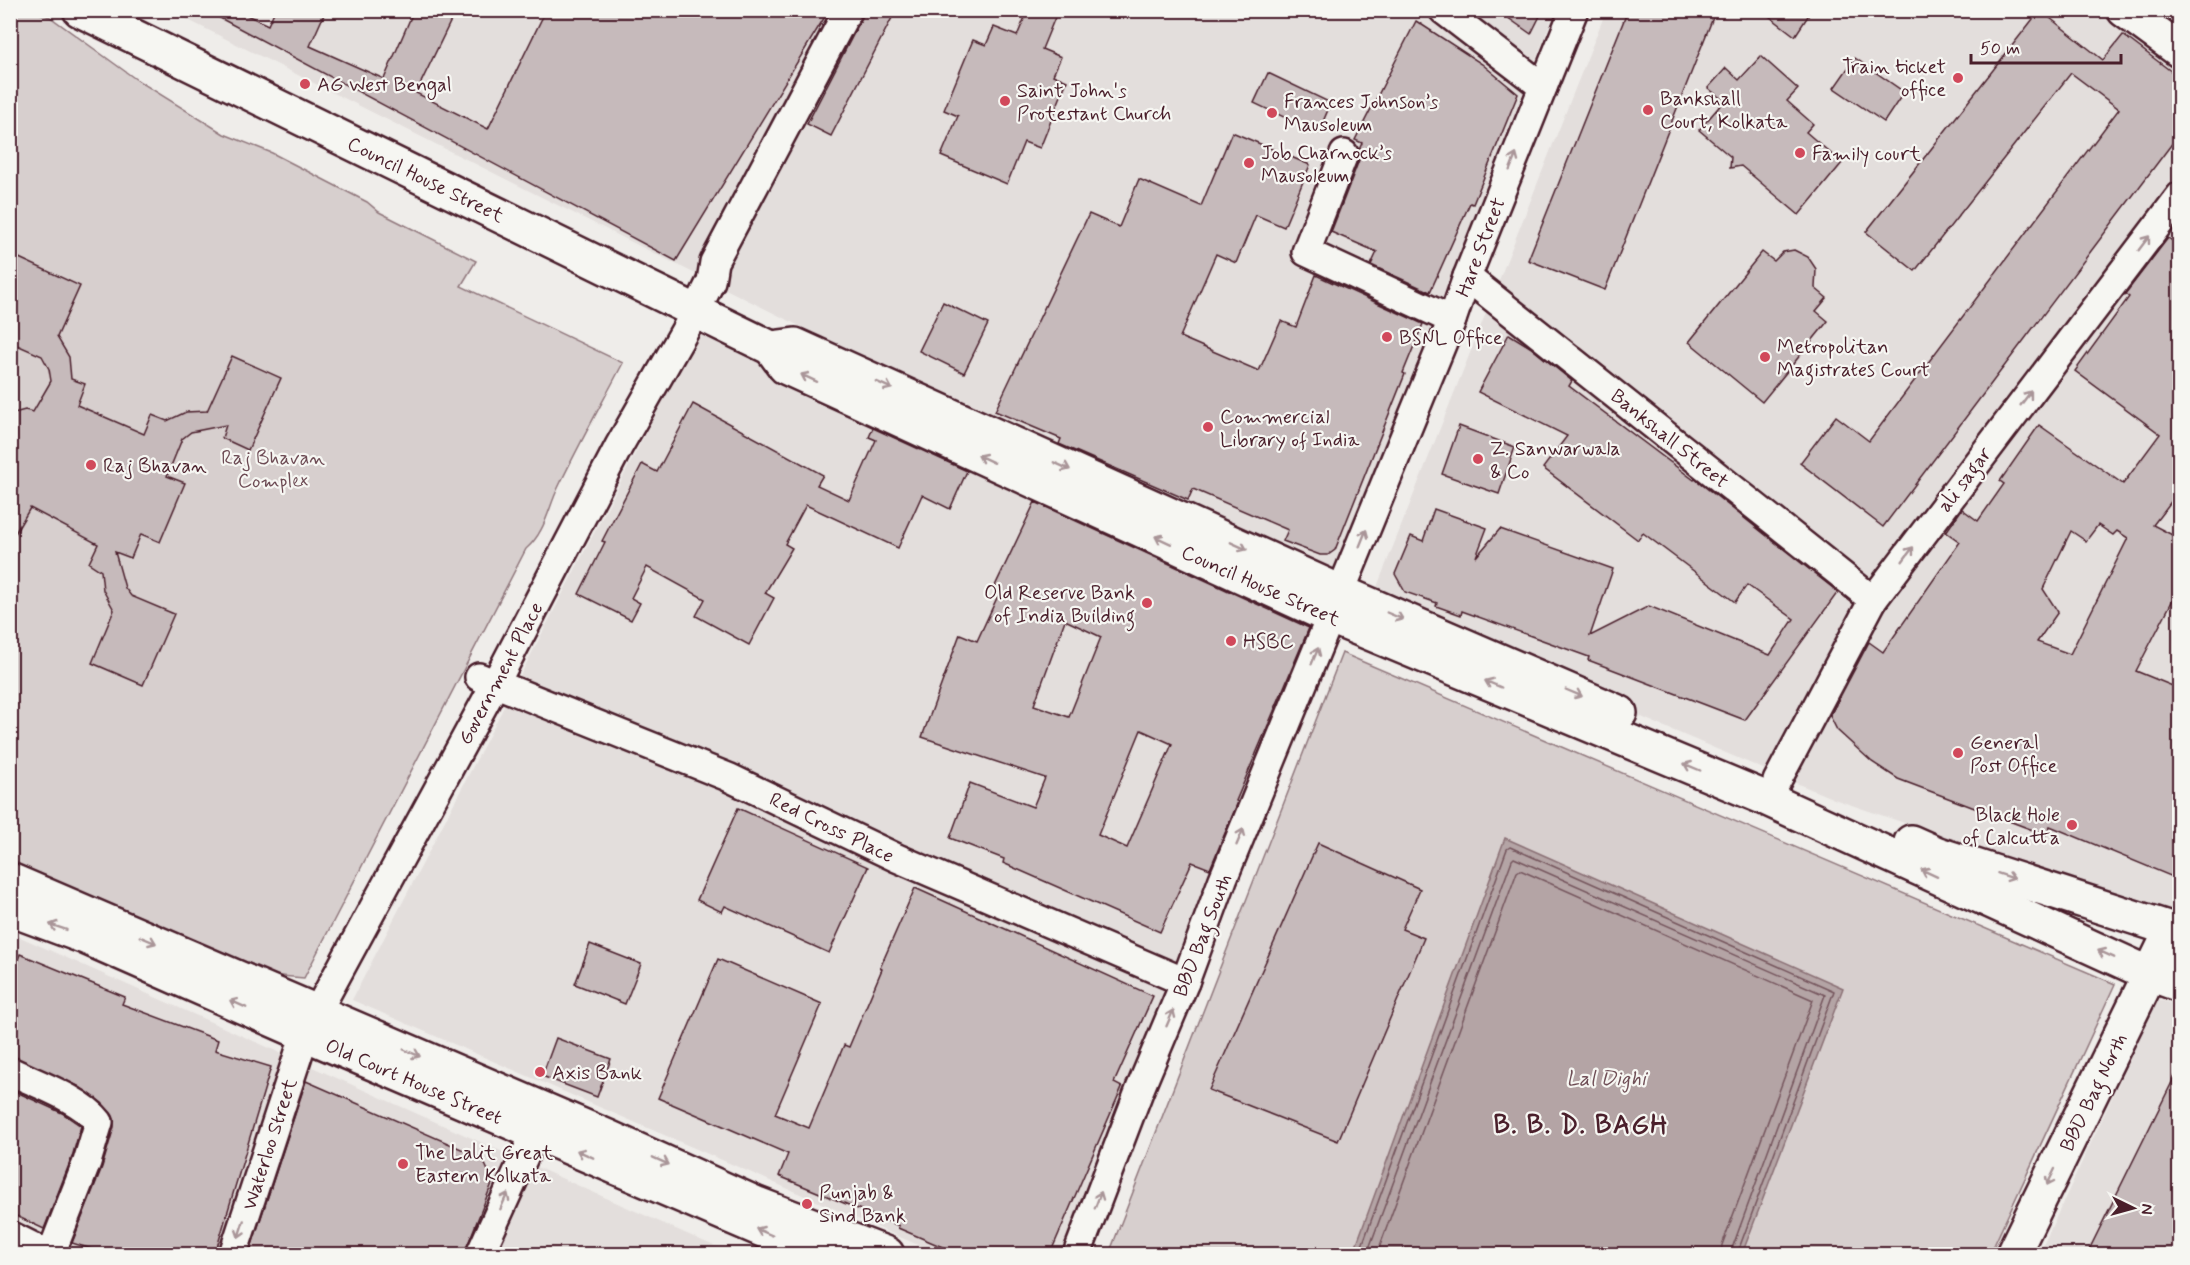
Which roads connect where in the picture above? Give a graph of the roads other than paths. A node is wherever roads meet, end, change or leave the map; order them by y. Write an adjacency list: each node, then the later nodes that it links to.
1 (80, 10): 6 (main road, Council House Street)
2 (848, 10): 12 (street, Waterloo Street)
3 (1443, 10): 8 (street)
4 (1574, 10): 8 (street, Hare Street)
5 (2124, 10): 7 (main road)
6 (111, 18): 12 (main road, Council House Street)
7 (2180, 51)
8 (1543, 87): 11 (street, Hare Street, one-way to 8)
9 (1344, 154): 13 (street)
10 (2180, 196): 14 (street, ali sagar, one-way to 10)
11 (1467, 277): 13 (street, Hare Street); 14 (street, Bankshall Street)
12 (688, 308): 15 (main road, Council House Street); 16 (street, Waterloo Street)
13 (1452, 320): 15 (street, Hare Street, one-way to 13)
14 (1873, 600): 17 (street, ali sagar)
15 (1336, 605): 17 (main road, Council House Street); 22 (street, BBD Bag South, one-way to 15)
16 (487, 680): 22 (street, Red Cross Place); 23 (street, Waterloo Street)
17 (1771, 789): 20 (main road, one-way to 20); 21 (main road, one-way to 17)
18 (10, 880): 23 (main road, one-way to 23)
19 (10, 909): 23 (main road, Old Court House Street, one-way to 19)
20 (2176, 930): 21 (main road, BBD Bag North)
21 (2165, 980): 33 (main road, BBD Bag North, one-way to 33)
22 (1185, 982): 32 (street, BBD Bag South, one-way to 22)
23 (304, 1020): 25 (main road, Old Court House Street); 28 (street, Waterloo Street, one-way to 28); 31 (main road, one-way to 31)
24 (10, 1071): 27 (street)
25 (535, 1133): 29 (street, one-way to 25); 30 (main road, Old Court House Street, one-way to 25)
26 (10, 1235): 27 (street)
27 (50, 1254)
28 (233, 1254)
29 (480, 1254)
30 (818, 1254)
31 (887, 1254)
32 (1077, 1254)
33 (2013, 1254)

